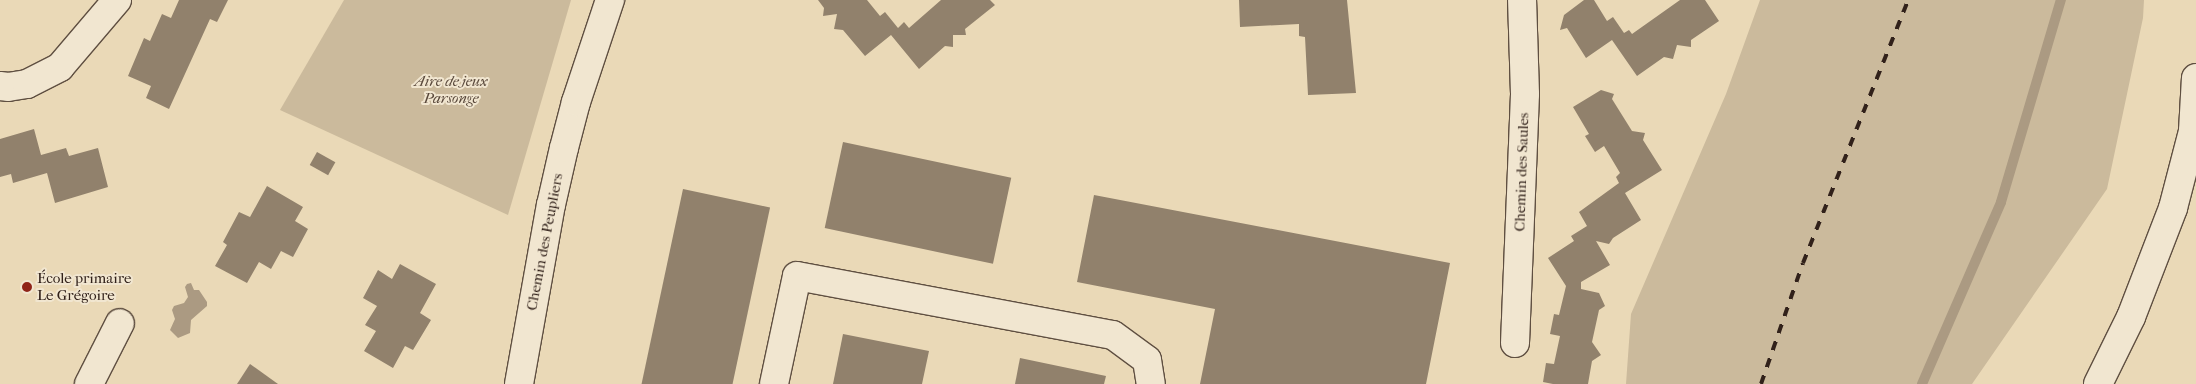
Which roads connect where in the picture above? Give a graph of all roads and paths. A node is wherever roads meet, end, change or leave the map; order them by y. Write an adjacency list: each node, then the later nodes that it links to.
1 (118, 0): 6 (street)
2 (610, 0): 7 (street, Chemin des Peupliers)
3 (625, 0): 7 (street, Chemin des Peupliers)
4 (1522, 0): 9 (street, Chemin des Saules)
5 (2196, 78): 14 (street)
6 (0, 86)
7 (576, 102): 11 (street, Chemin des Peupliers)
8 (120, 323): 10 (street)
9 (1515, 343)
10 (89, 384)
11 (519, 384)
12 (774, 384): 13 (street)
13 (1151, 384)
14 (2098, 384)

